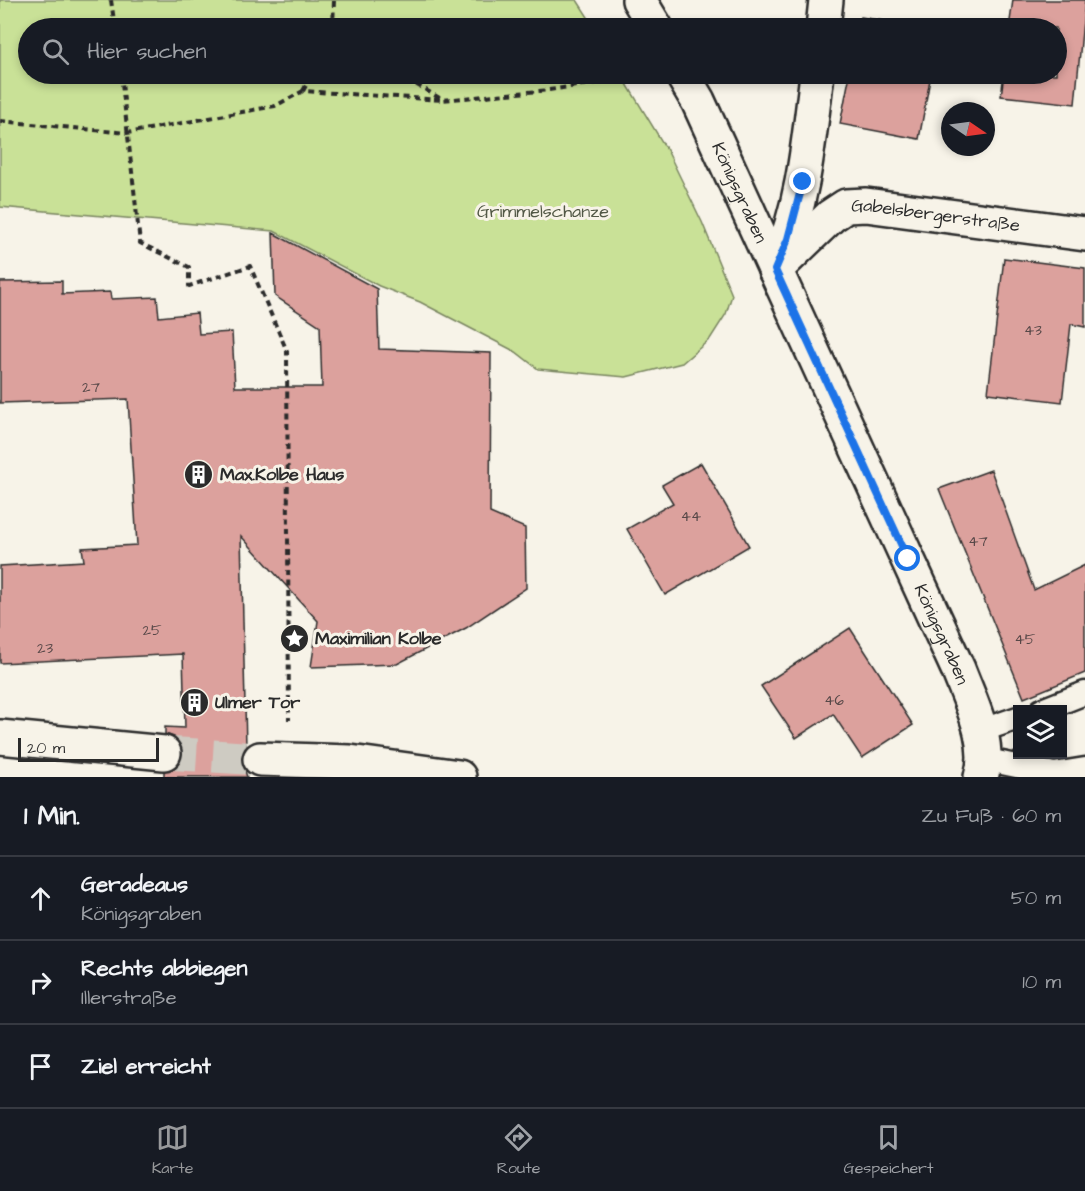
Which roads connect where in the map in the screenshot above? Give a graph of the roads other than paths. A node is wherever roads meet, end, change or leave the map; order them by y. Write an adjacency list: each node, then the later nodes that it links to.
1 (639, 0): 3 (street)
2 (826, 0): 4 (street)
3 (650, 18)
4 (824, 18)
5 (688, 84): 8 (street, Königsgraben)
6 (816, 84): 8 (street)
7 (1085, 234): 8 (street, Gabelsbergerstraße)
8 (775, 270): 14 (street, Königsgraben)
9 (1085, 693): 10 (lane)
10 (1055, 705)
11 (1013, 722): 14 (lane)
12 (0, 737): 13 (street)
13 (164, 753)
14 (982, 756): 16 (lane)
15 (275, 760): 17 (street)
16 (1085, 768)
17 (459, 777)

